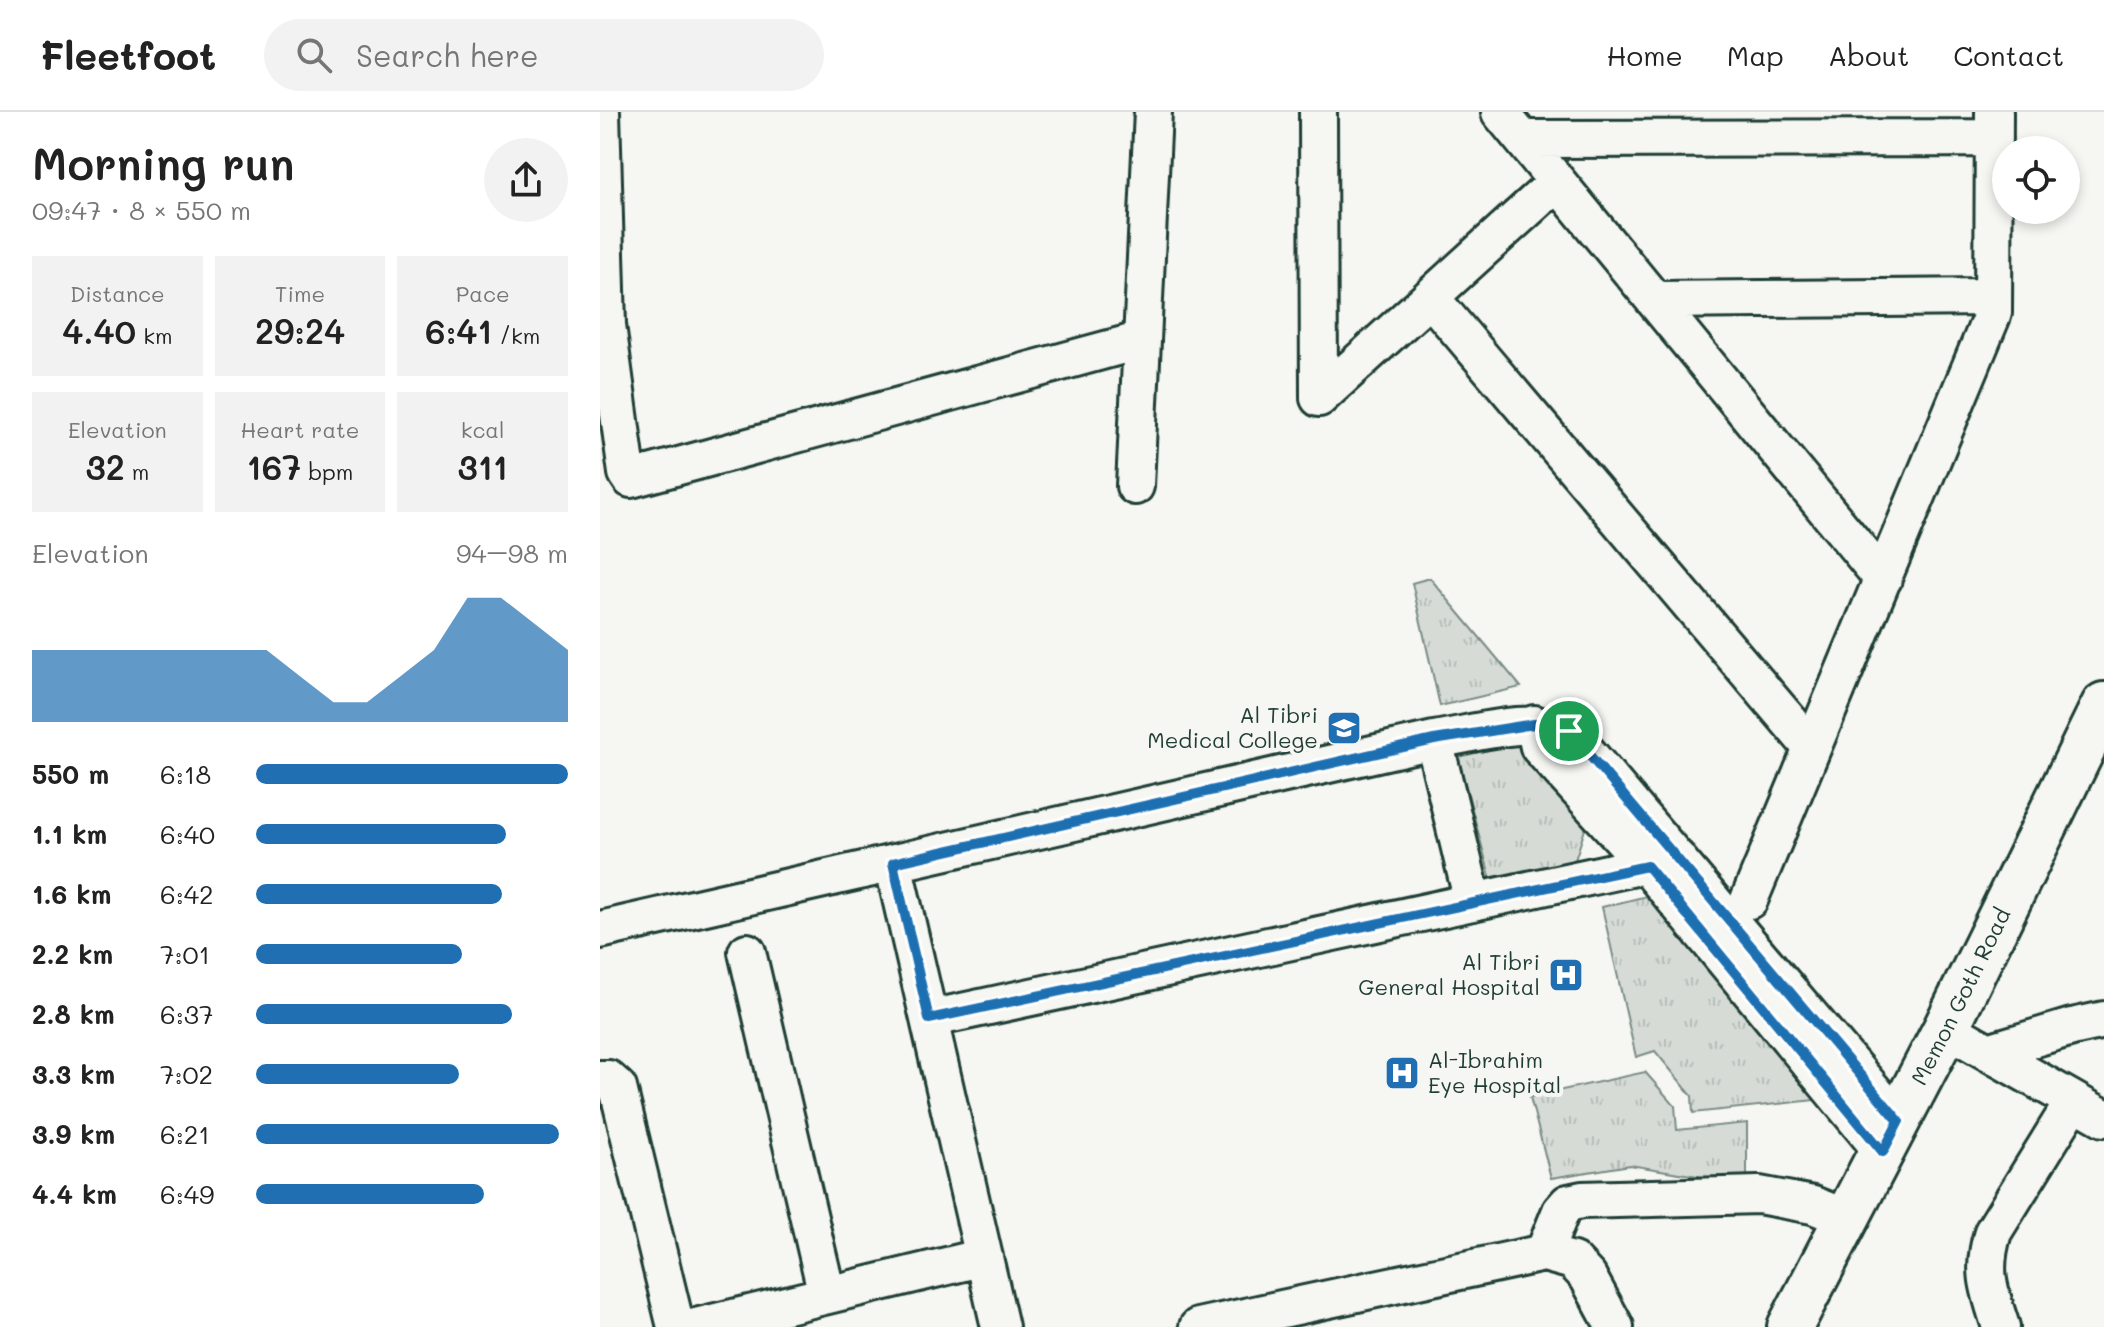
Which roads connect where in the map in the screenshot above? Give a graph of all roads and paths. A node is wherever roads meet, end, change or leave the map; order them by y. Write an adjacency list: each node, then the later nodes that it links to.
1 (601, 112): 11 (street)
2 (1153, 112): 11 (street)
3 (1318, 112): 8 (street)
4 (1500, 112): 6 (street)
5 (1994, 125): 6 (street); 9 (street)
6 (1523, 139): 7 (street)
7 (1557, 182): 8 (street); 10 (street)
8 (1430, 297): 16 (street)
9 (1993, 297): 10 (street); 13 (street)
10 (1654, 300): 13 (street)
11 (1142, 340): 12 (street)
12 (1135, 486)
13 (1883, 579): 16 (street)
14 (2104, 705): 25 (main road, Memon Goth Road)
15 (1434, 740): 17 (street); 18 (street); 20 (street)
16 (1812, 748): 19 (street)
17 (1662, 862): 20 (street); 29 (street)
18 (893, 863): 21 (street); 23 (street)
19 (1749, 900)
20 (1473, 902): 23 (street)
21 (600, 930)
22 (747, 952): 33 (street)
23 (929, 1019): 32 (street)
24 (2104, 1020): 26 (street)
25 (1946, 1028): 26 (street); 29 (main road, Memon Goth Road)
26 (1988, 1052): 28 (street)
27 (600, 1079): 34 (street)
28 (2089, 1110): 40 (street)
29 (1891, 1137): 30 (main road, Memon Goth Road)
30 (1848, 1219): 31 (street); 39 (main road, Memon Goth Road)
31 (1544, 1253): 37 (street); 38 (street)
32 (984, 1257): 33 (street); 36 (street)
33 (827, 1295): 35 (street)
34 (676, 1327)
35 (696, 1327)
36 (1000, 1327)
37 (1198, 1327)
38 (1615, 1327)
39 (1790, 1327)
40 (2001, 1327)

